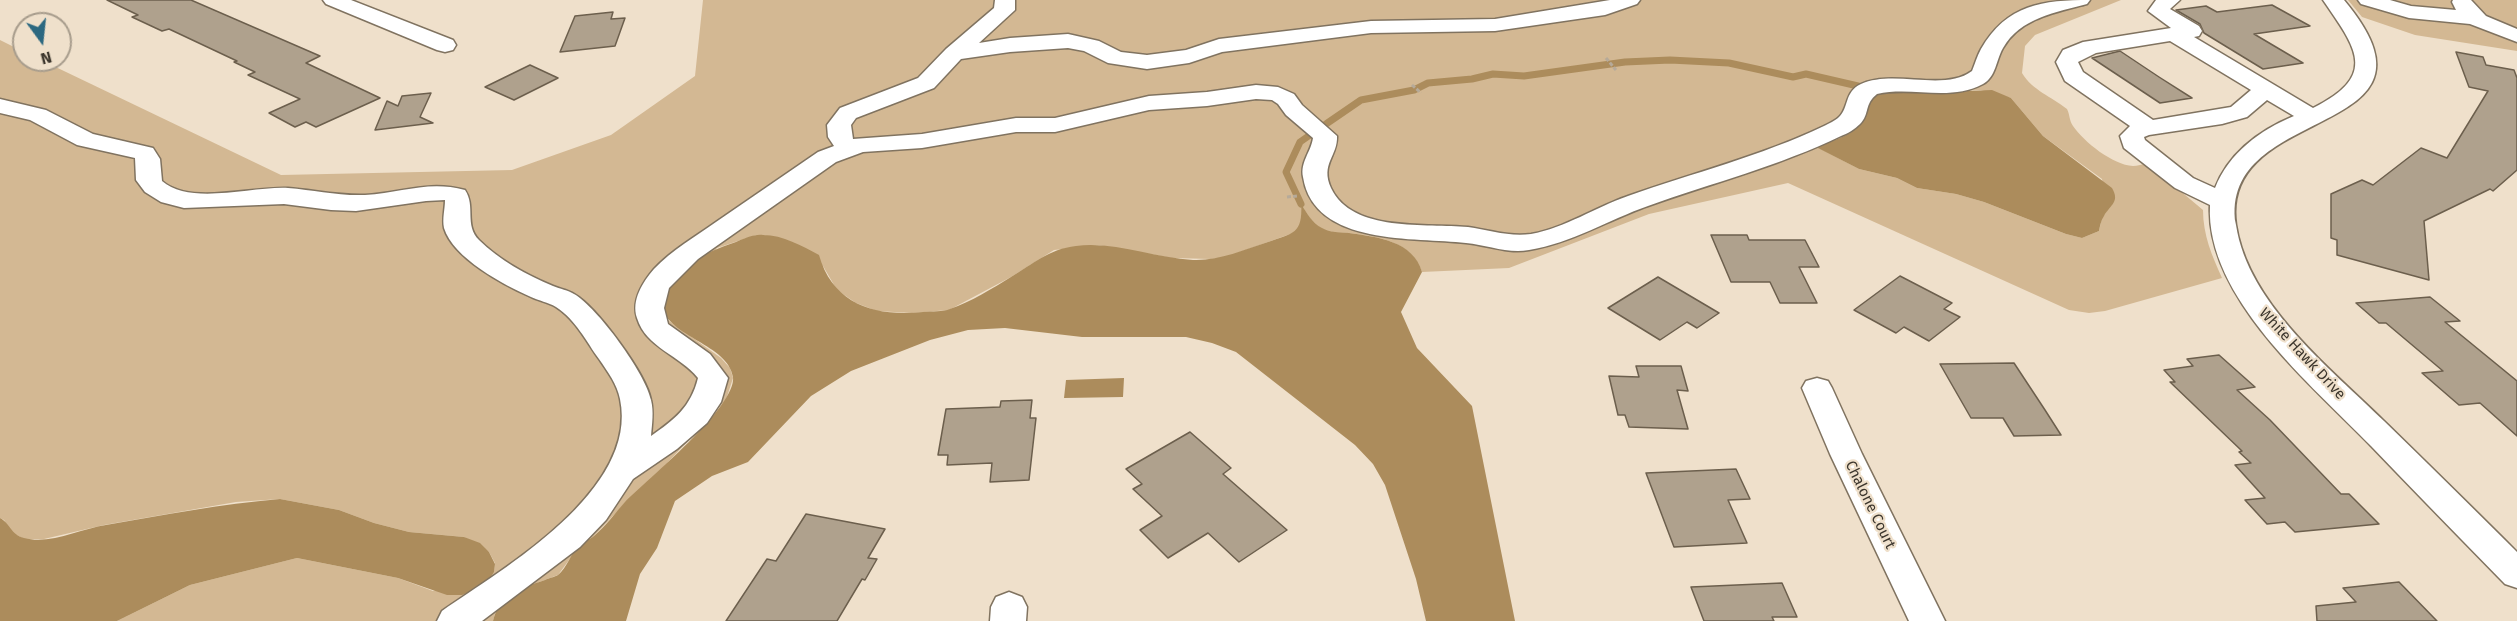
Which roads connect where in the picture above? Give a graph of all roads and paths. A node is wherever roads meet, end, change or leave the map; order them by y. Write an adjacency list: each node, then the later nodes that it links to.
1 (333, 0): 11 (street)
2 (1005, 0): 12 (street)
3 (1630, 0): 12 (street)
4 (2079, 0): 21 (street)
5 (2170, 0): 9 (street)
6 (2333, 0): 19 (street, White Hawk Drive)
7 (2368, 0): 8 (street)
8 (2467, 9): 10 (street)
9 (2174, 34): 16 (street); 20 (street)
10 (2517, 36)
11 (445, 45)
12 (954, 54): 21 (street)
13 (1606, 58): 14 (path)
14 (1616, 70)
15 (1412, 85): 17 (path)
16 (2264, 90): 19 (street); 20 (street)
17 (1421, 93)
18 (0, 106): 24 (street)
19 (2312, 117): 22 (street, White Hawk Drive)
20 (2149, 128): 22 (street)
21 (848, 148): 24 (street)
22 (2222, 201): 25 (street, White Hawk Drive)
23 (1817, 388): 27 (street, Chalone Court)
24 (622, 470): 26 (street)
25 (2517, 574)
26 (455, 621)
27 (1927, 621)

